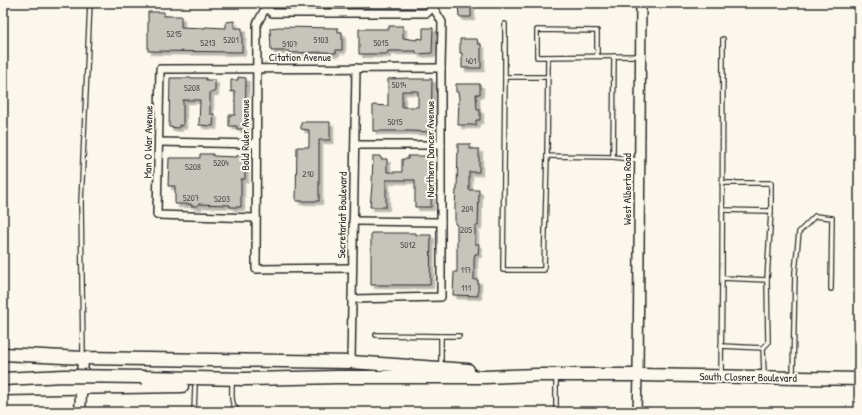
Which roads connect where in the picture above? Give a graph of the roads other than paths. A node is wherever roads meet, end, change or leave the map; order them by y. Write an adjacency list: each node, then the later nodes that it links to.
1 (90, 3): 41 (lane)
2 (641, 3): 10 (street, West Alberta Road)
3 (266, 5): 4 (street); 12 (street, Bold Ruler Avenue)
4 (432, 5): 14 (street, Northern Dancer Avenue)
5 (505, 24): 15 (lane)
6 (722, 39): 24 (lane)
7 (548, 56): 8 (lane); 8 (lane); 16 (lane)
8 (597, 56): 9 (lane)
9 (614, 56): 10 (lane); 22 (lane)
10 (640, 56): 23 (street, West Alberta Road)
11 (160, 68): 12 (street, Citation Avenue); 17 (street, Man O War Avenue)
12 (257, 68): 13 (street, Citation Avenue); 18 (street, Bold Ruler Avenue)
13 (356, 68): 14 (street, Citation Avenue); 19 (street, Secretariat Boulevard)
14 (441, 68): 20 (street, Northern Dancer Avenue)
15 (504, 77): 16 (lane); 21 (lane)
16 (548, 77): 21 (lane)
17 (159, 142): 18 (street); 27 (street, Man O War Avenue)
18 (256, 144): 27 (street, Bold Ruler Avenue)
19 (354, 145): 20 (street); 28 (street, Secretariat Boulevard)
20 (441, 145): 29 (street, Northern Dancer Avenue)
21 (547, 156): 22 (lane)
22 (613, 157): 23 (lane)
23 (640, 160): 46 (street, West Alberta Road)
24 (722, 183): 25 (lane); 26 (lane)
25 (722, 210): 26 (lane); 31 (lane)
26 (771, 211): 32 (lane)
27 (256, 218): 30 (street, Bold Ruler Avenue)
28 (353, 221): 29 (street); 30 (street, Secretariat Boulevard)
29 (441, 222): 34 (street, Northern Dancer Avenue)
30 (352, 268): 34 (street, Secretariat Boulevard)
31 (722, 278): 32 (lane); 38 (lane)
32 (767, 280): 39 (lane)
33 (831, 289): 50 (lane)
34 (352, 299): 42 (street, Secretariat Boulevard)
35 (376, 335): 36 (lane)
36 (441, 336): 37 (lane); 43 (lane)
37 (459, 336)
38 (721, 346): 39 (lane); 48 (lane)
39 (763, 348): 49 (lane)
40 (3, 354): 41 (main road)
41 (83, 358): 42 (main road); 55 (main road)
42 (351, 362): 43 (main road)
43 (441, 368): 44 (main road)
44 (537, 375): 45 (main road, South Closner Boulevard); 47 (main road)
45 (556, 375): 46 (main road, South Closner Boulevard); 60 (lane)
46 (638, 375): 48 (main road, South Closner Boulevard); 61 (street)
47 (486, 377): 51 (main road, bridge); 53 (main road)
48 (721, 377): 49 (main road, South Closner Boulevard)
49 (764, 378): 50 (main road, South Closner Boulevard)
50 (793, 378): 52 (main road, South Closner Boulevard)
51 (3, 379)
52 (859, 379)
53 (232, 385): 54 (main road); 59 (lane)
54 (195, 386): 55 (main road); 58 (lane)
55 (81, 388): 56 (main road); 57 (main road)
56 (3, 389)
57 (80, 412)
58 (194, 412)
59 (240, 412)
60 (556, 412)
61 (637, 412)

